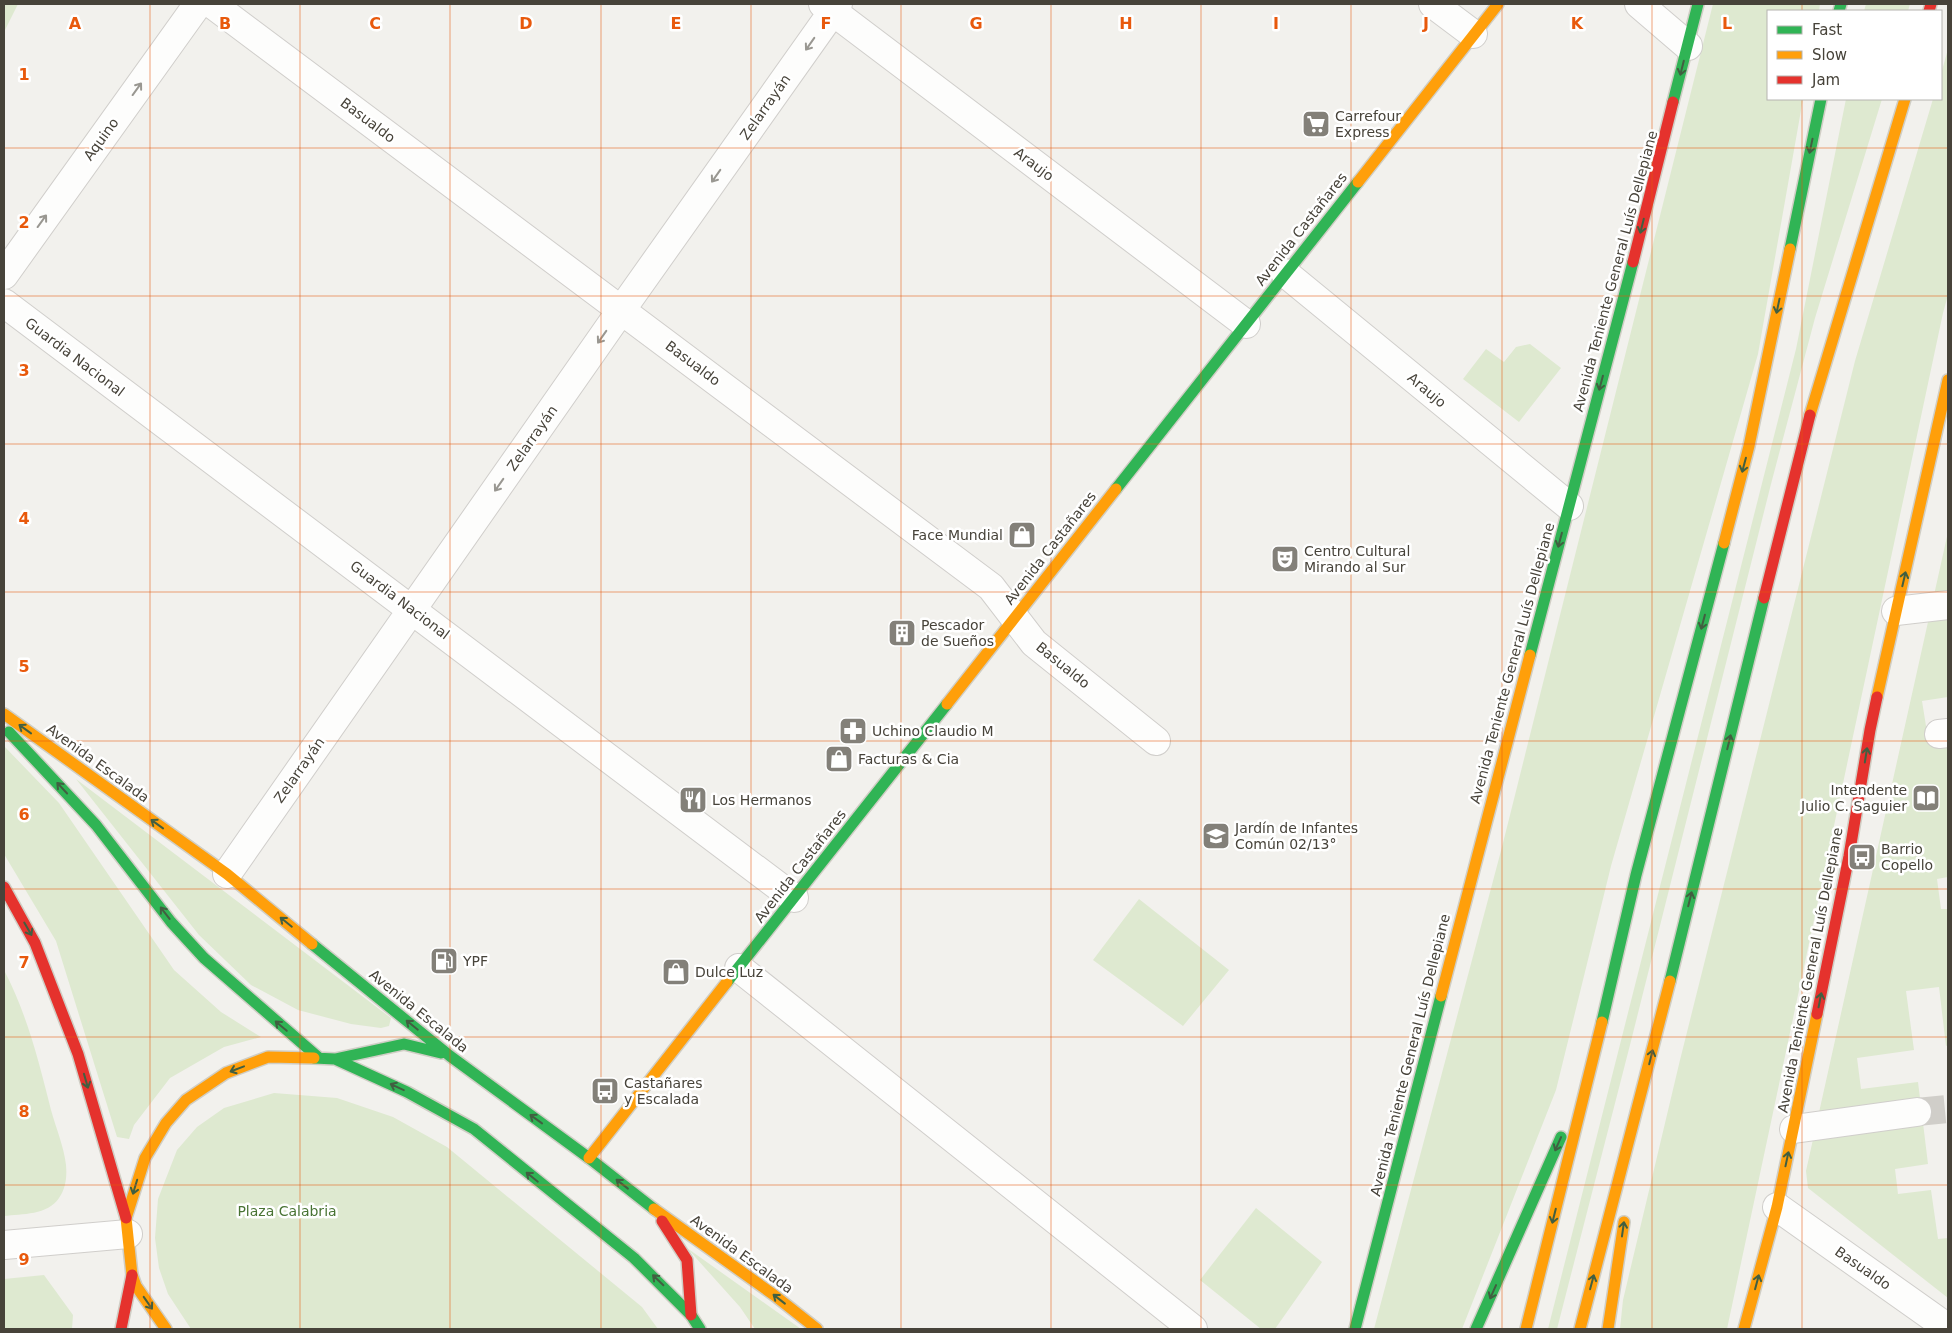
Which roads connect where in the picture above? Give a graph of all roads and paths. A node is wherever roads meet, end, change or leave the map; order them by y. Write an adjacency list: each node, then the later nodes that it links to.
1 (198, 4): 13 (street, Aquino, one-way to 1)
2 (212, 4): 15 (street, Basualdo)
3 (1433, 4): 8 (street)
4 (1498, 4): 8 (main road, Avenida Castañares)
5 (1639, 4): 9 (street)
6 (1698, 4): 9 (main road, Avenida Teniente General Luís Dellepiane)
7 (831, 6): 15 (street, Zelarrayán, one-way to 15); 16 (street, Araujo)
8 (1473, 34): 12 (main road, Avenida Castañares)
9 (1688, 46): 18 (main road, Avenida Teniente General Luís Dellepiane, one-way to 18)
10 (1821, 100): 33 (main road, one-way to 33)
11 (1905, 100): 34 (main road, one-way to 11)
12 (1285, 273): 16 (main road, Avenida Castañares); 18 (street, Araujo)
13 (4, 275)
14 (4, 303): 20 (street, Guardia Nacional)
15 (622, 309): 20 (street, Zelarrayán, one-way to 20); 22 (street, Basualdo)
16 (1246, 324): 22 (main road, Avenida Castañares)
17 (1948, 380): 21 (main road, Avenida Teniente General Luís Dellepiane, one-way to 17)
18 (1569, 506): 52 (main road, Avenida Teniente General Luís Dellepiane, one-way to 52)
19 (1948, 605): 21 (street)
20 (412, 609): 26 (street, Zelarrayán); 28 (street, Guardia Nacional)
21 (1896, 611): 36 (main road, Avenida Teniente General Luís Dellepiane, one-way to 21)
22 (1015, 617): 25 (street, Basualdo); 28 (main road, Avenida Castañares)
23 (4, 714): 26 (main road, Avenida Escalada, one-way to 23)
24 (4, 727): 31 (main road, one-way to 24)
25 (1156, 741)
26 (227, 874): 30 (main road, Avenida Escalada, one-way to 26)
27 (4, 887): 42 (main road, one-way to 42)
28 (794, 898): 29 (main road, Avenida Castañares)
29 (739, 968): 37 (main road, Avenida Castañares); 51 (street)
30 (450, 1056): 32 (main road); 37 (main road, Avenida Escalada, one-way to 30)
31 (318, 1058): 32 (main road); 42 (main road, one-way to 42)
32 (335, 1059): 45 (main road, one-way to 32)
33 (1592, 1067): 53 (main road, one-way to 53); 54 (main road, one-way to 54)
34 (1643, 1089): 38 (main road); 55 (main road, one-way to 34)
35 (1917, 1112): 36 (street)
36 (1794, 1129): 39 (main road, Avenida Teniente General Luís Dellepiane, one-way to 36)
37 (589, 1158): 40 (main road, Avenida Escalada, one-way to 37)
38 (1629, 1185)
39 (1777, 1207): 46 (street, Basualdo); 57 (main road, Avenida Teniente General Luís Dellepiane, one-way to 39)
40 (655, 1210): 45 (main road); 50 (main road, Avenida Escalada, one-way to 40)
41 (1625, 1214): 56 (main road, one-way to 41)
42 (127, 1226): 43 (street); 44 (main road)
43 (4, 1245)
44 (132, 1275): 47 (main road); 48 (main road, one-way to 48)
45 (691, 1315): 49 (main road)
46 (1948, 1328)
47 (121, 1329)
48 (166, 1329)
49 (700, 1329)
50 (817, 1329)
51 (1193, 1329)
52 (1355, 1329)
53 (1476, 1329)
54 (1526, 1329)
55 (1580, 1329)
56 (1608, 1329)
57 (1744, 1329)

